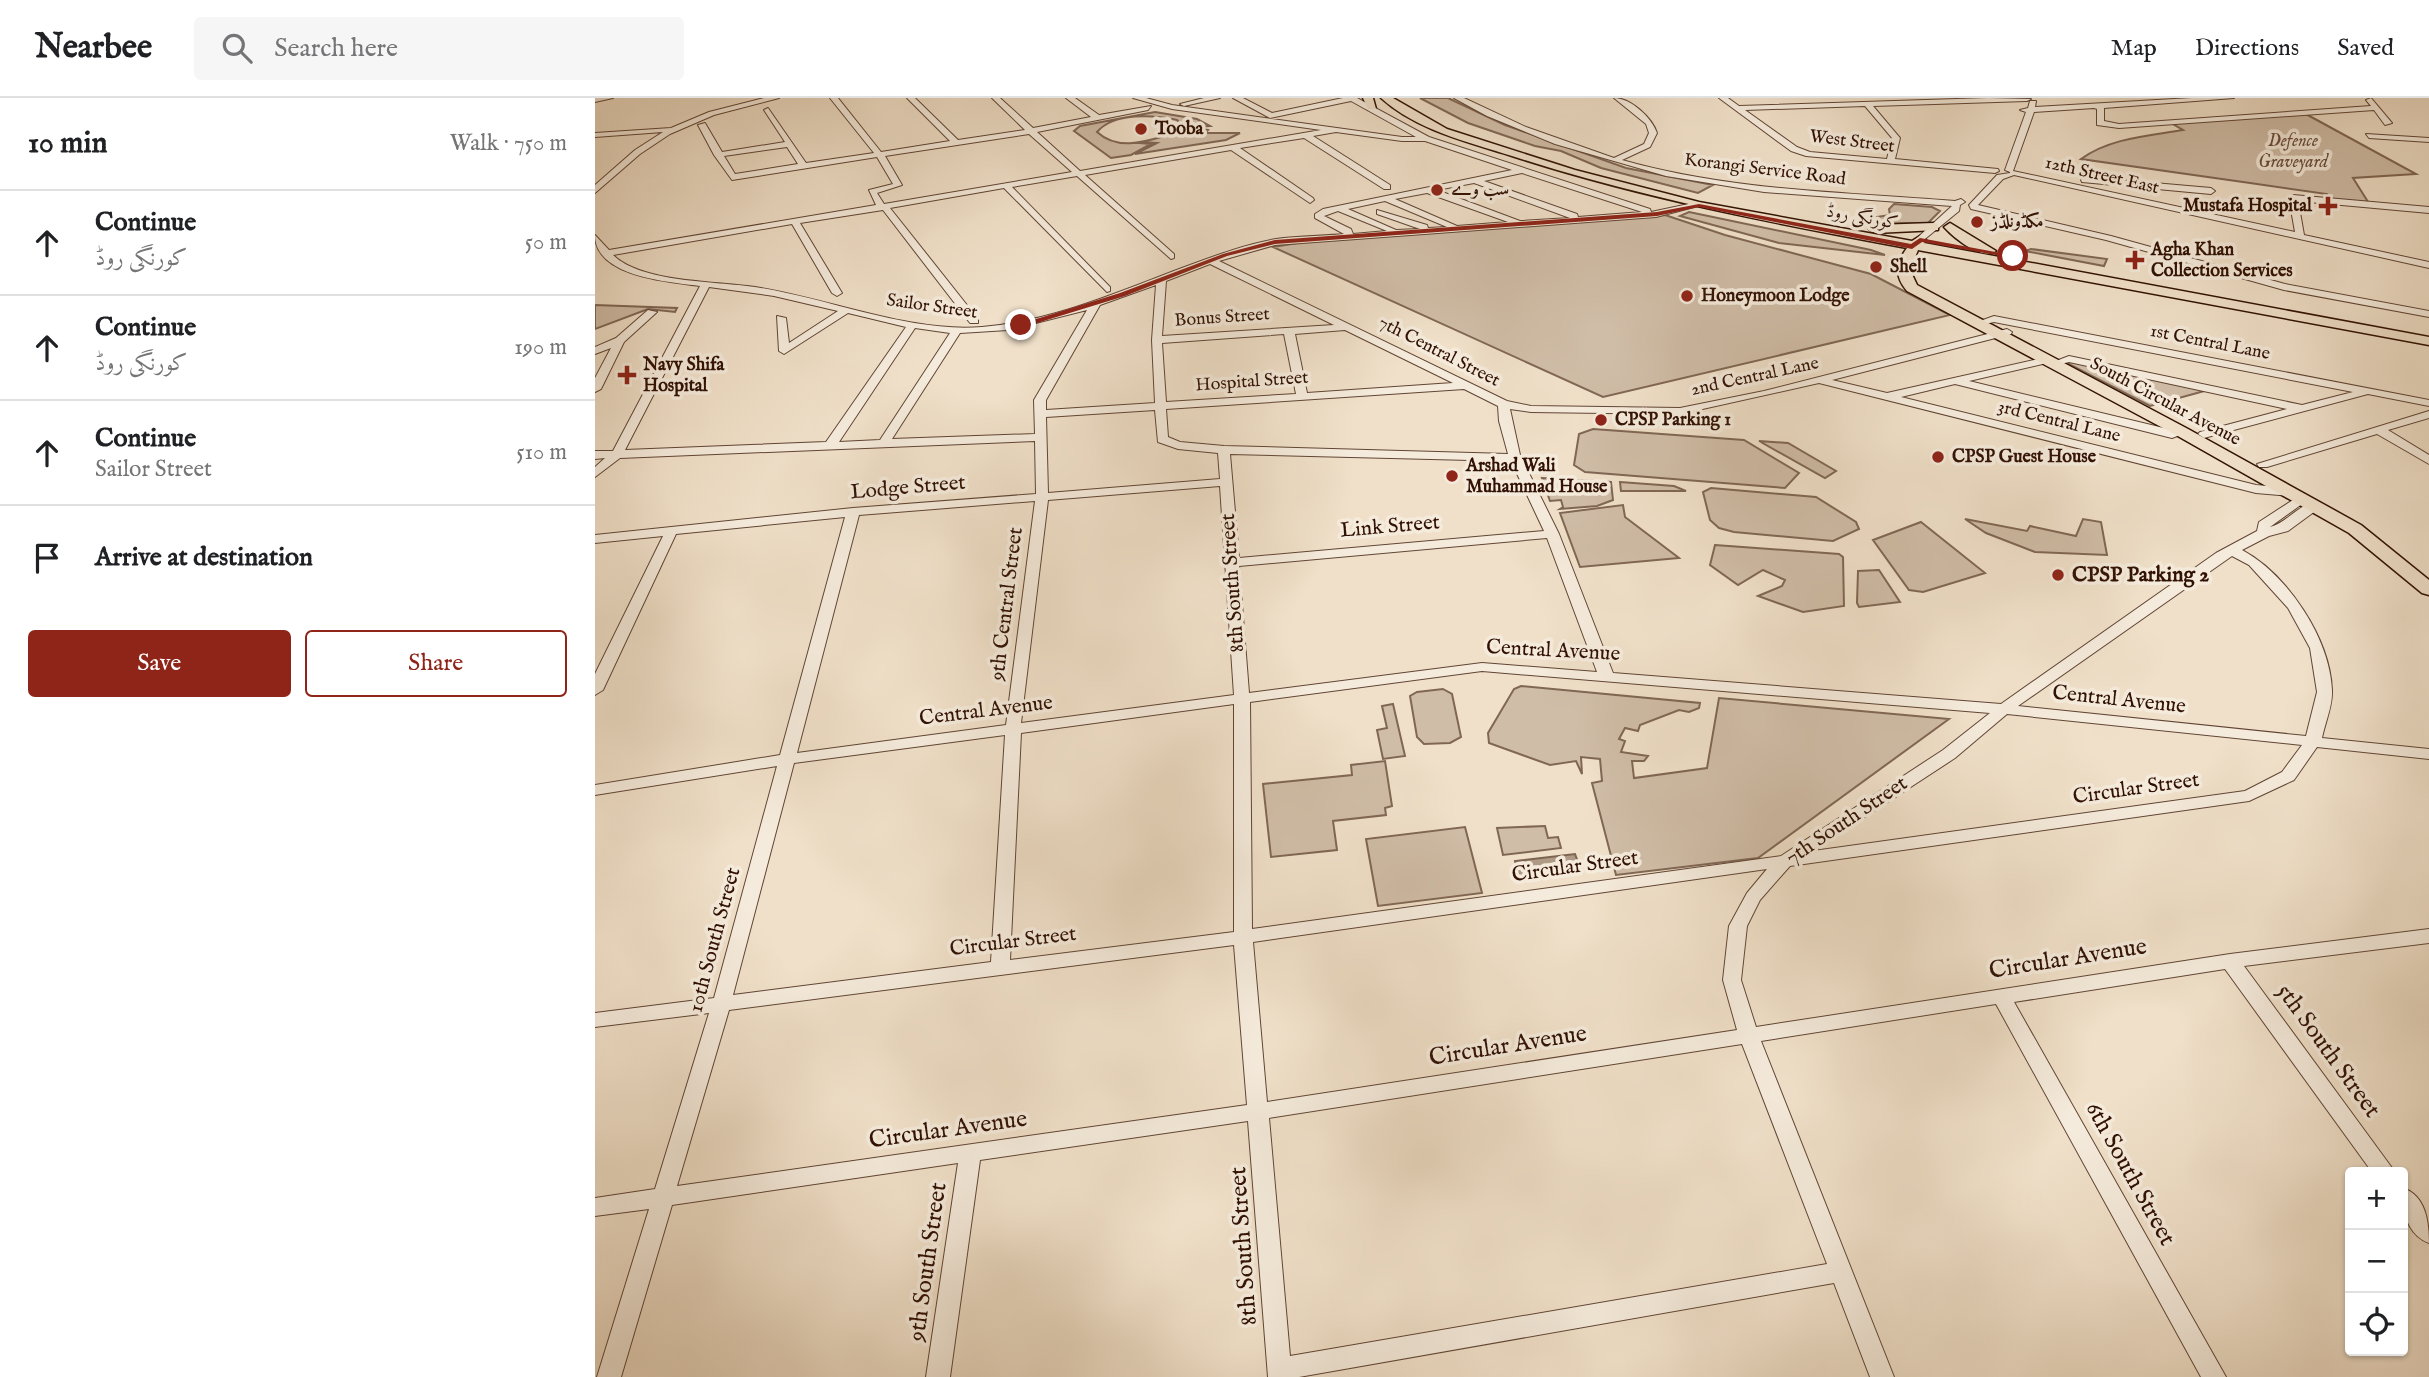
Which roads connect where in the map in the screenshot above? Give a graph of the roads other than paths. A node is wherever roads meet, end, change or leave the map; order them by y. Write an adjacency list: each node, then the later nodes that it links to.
1 (609, 98): 20 (street)
2 (775, 98): 64 (street)
3 (834, 98): 51 (street)
4 (911, 98): 47 (street)
5 (996, 98): 39 (street)
6 (1070, 98): 33 (street)
7 (1137, 98): 26 (street)
8 (1216, 98): 26 (street)
9 (1237, 98): 32 (street)
10 (1352, 98): 22 (street); 28 (street)
11 (1386, 98): 70 (main road, کورنگی روڈ)
12 (1407, 98): 83 (main road, کورنگی روڈ)
13 (1482, 98): 19 (street)
14 (1618, 98): 52 (street)
15 (1723, 98): 29 (street, West Street)
16 (2192, 98): 25 (street)
17 (2230, 98): 25 (street)
18 (2369, 98): 30 (street)
19 (1459, 99): 52 (street, Korangi Service Road)
20 (595, 100)
21 (1299, 103): 28 (street)
22 (1370, 103): 40 (street)
23 (1868, 105): 24 (street); 29 (street); 53 (street)
24 (2028, 105): 25 (street); 56 (street)
25 (2095, 106): 30 (street)
26 (1172, 107): 34 (street)
27 (1148, 108): 33 (street)
28 (1310, 108): 32 (street)
29 (1738, 108): 53 (street, West Street)
30 (2375, 108): 35 (street)
31 (768, 110): 48 (street)
32 (1272, 116): 34 (street)
33 (1098, 118): 39 (street)
34 (1258, 119): 38 (street)
35 (2388, 123)
36 (702, 125): 50 (street)
37 (671, 129): 41 (street)
38 (1341, 129): 42 (street); 44 (street)
39 (1031, 131): 47 (street); 57 (street)
40 (1417, 133): 44 (street); 45 (street)
41 (595, 135)
42 (1307, 136): 49 (street); 62 (street)
43 (2369, 136): 46 (street)
44 (1402, 139): 45 (street)
45 (1426, 139): 55 (street)
46 (2429, 140)
47 (957, 143): 51 (street)
48 (790, 144): 50 (street); 54 (street)
49 (1234, 148): 57 (street); 68 (street)
50 (718, 155): 54 (street)
51 (880, 155): 54 (street); 72 (street)
52 (1616, 159): 71 (street, Korangi Service Road)
53 (1890, 163): 56 (street, West Street)
54 (804, 167)
55 (1522, 170): 59 (street); 60 (street)
56 (2004, 172): 58 (street, 12th Street East); 71 (street); 71 (street)
57 (1082, 174): 61 (street); 95 (street)
58 (2026, 175): 65 (street); 90 (street, 12th Street East)
59 (1474, 180): 63 (street); 69 (street)
60 (1566, 186): 69 (street); 77 (street)
61 (1007, 187): 72 (street); 102 (street)
62 (1387, 187)
63 (1426, 189): 66 (street); 74 (street)
64 (595, 190)
65 (2211, 191)
66 (1395, 195): 67 (street); 89 (street)
67 (1384, 198): 73 (street); 82 (street)
68 (1310, 200)
69 (1524, 201): 74 (street); 78 (street)
70 (1699, 205): 77 (street, Sailor Street); 86 (main road, کورنگی روڈ)
71 (1965, 205): 81 (street); 84 (street); 107 (street, Korangi Service Road)
72 (884, 208): 79 (street); 109 (street)
73 (1337, 208): 87 (street); 88 (street)
74 (1493, 209): 80 (street)
75 (1380, 212): 85 (street)
76 (2425, 213): 90 (street)
77 (1657, 214): 78 (street, Sailor Street)
78 (1582, 219): 80 (street, Sailor Street)
79 (796, 223): 96 (street); 103 (street)
80 (1520, 224): 82 (street, Sailor Street)
81 (1950, 227): 92 (street); 93 (main road)
82 (1459, 228): 85 (street, Sailor Street)
83 (1863, 228): 84 (main road); 92 (main road)
84 (1934, 228): 92 (street)
85 (1427, 230): 87 (street, Sailor Street)
86 (1818, 230): 92 (main road, کورنگی روڈ); 97 (main road)
87 (1393, 232): 88 (street, Sailor Street)
88 (1349, 235): 89 (street, Sailor Street)
89 (1334, 236): 98 (street, Sailor Street)
90 (2300, 237): 99 (street, 12th Street East)
91 (595, 238): 96 (street)
92 (1924, 248): 93 (main road, کورنگی روڈ); 97 (main road); 110 (main road, South Circular Avenue); 119 (main road)
93 (1990, 251): 115 (main road, کورنگی روڈ)
94 (595, 256): 96 (street, Sailor Street)
95 (1171, 256)
96 (609, 258): 101 (street, Sailor Street)
97 (1905, 260): 116 (main road, South Circular Avenue)
98 (1211, 261): 100 (street, Sailor Street); 112 (street, 7th Central Street)
99 (2429, 265)
100 (1161, 281): 104 (street, Sailor Street); 118 (street)
101 (706, 283): 105 (street, Sailor Street); 142 (street)
102 (1107, 289)
103 (837, 293)
104 (1096, 303): 113 (street, Sailor Street); 133 (street, 9th Central Street)
105 (848, 309): 108 (street); 111 (street, Sailor Street)
106 (652, 312): 117 (street)
107 (2429, 314)
108 (781, 318)
109 (974, 321)
110 (1985, 321): 116 (main road, South Circular Avenue); 126 (street, 1st Central Lane)
111 (913, 324): 113 (street, Sailor Street); 140 (street)
112 (1349, 327): 114 (street, Bonus Street); 124 (street, 7th Central Street)
113 (957, 330): 139 (street)
114 (1289, 331): 118 (street, Bonus Street); 127 (street, Bonus Street)
115 (2429, 331)
116 (2003, 333): 121 (main road, South Circular Avenue); 122 (street, 2nd Central Lane)
117 (620, 340): 120 (street); 125 (street)
118 (1157, 340): 131 (street)
119 (2429, 341)
120 (595, 351)
121 (2054, 361): 123 (street); 132 (street); 136 (main road, South Circular Avenue); 137 (main road, South Circular Avenue)
122 (1820, 380): 128 (street, 3rd Central Lane); 130 (street, 2nd Central Lane)
123 (1955, 381): 128 (street); 136 (street)
124 (1466, 386): 127 (street, Hospital Street); 130 (street, 7th Central Street)
125 (595, 389)
126 (2368, 391): 129 (street, 1st Central Lane); 132 (street)
127 (1302, 396): 131 (street, Hospital Street)
128 (1888, 397): 150 (street, 3rd Central Lane)
129 (2429, 403)
130 (1504, 404): 144 (street, 7th Central Street)
131 (1160, 406): 133 (street, Hospital Street); 141 (street)
132 (2305, 409): 137 (street)
133 (1040, 414): 138 (street, 9th Central Street)
134 (2429, 414): 135 (street)
135 (2379, 430): 145 (street); 146 (street)
136 (2182, 432): 150 (main road, South Circular Avenue)
137 (2204, 434): 146 (main road, South Circular Avenue)
138 (1039, 437): 139 (street); 149 (street, 9th Central Street)
139 (883, 444): 140 (street)
140 (829, 447): 142 (street)
141 (1224, 450): 144 (street); 148 (street, 8th South Street)
142 (617, 454): 143 (street); 147 (street)
143 (595, 455)
144 (1517, 458): 153 (street, 7th Central Street)
145 (2428, 459)
146 (2263, 464): 157 (main road, South Circular Avenue)
147 (595, 473)
148 (1226, 482): 149 (street, Lodge Street); 156 (street, 8th South Street)
149 (1042, 496): 151 (street, Lodge Street); 163 (street, 9th Central Street)
150 (2303, 499): 155 (street, 7th South Street); 158 (main road, South Circular Avenue)
151 (853, 512): 152 (street, Lodge Street); 166 (street, 10th South Street)
152 (671, 532): 154 (street, Lodge Street); 160 (street)
153 (1552, 534): 156 (street, Link Street); 159 (street, 7th Central Street)
154 (595, 539)
155 (2233, 551): 162 (street, 7th South Street); 164 (street, Circular Street)
156 (1232, 563): 161 (street, 8th South Street)
157 (2429, 578)
158 (2429, 589)
159 (1607, 675): 161 (street, Central Avenue); 162 (street, Central Avenue)
160 (595, 690)
161 (1242, 700): 163 (street, Central Avenue); 170 (street, 8th South Street)
162 (2004, 709): 164 (street, Central Avenue); 168 (street, 7th South Street)
163 (1013, 728): 166 (street, Central Avenue); 172 (street, 9th Central Street)
164 (2313, 741): 165 (street, Central Avenue); 168 (street, Circular Street)
165 (2429, 754)
166 (787, 759): 167 (street, Central Avenue); 174 (street, 10th South Street)
167 (595, 790)
168 (1784, 862): 170 (street, Circular Street); 176 (street, 7th South Street)
169 (2429, 936): 171 (street, Circular Avenue)
170 (1243, 937): 172 (street, Circular Street); 177 (street, 8th South Street)
171 (2230, 961): 173 (street, Circular Avenue); 179 (street, 5th South Street)
172 (1000, 966): 174 (street, Circular Street)
173 (2001, 996): 176 (street, Circular Avenue); 189 (street, 6th South Street)
174 (722, 1002): 175 (street, Circular Street); 180 (street, 10th South Street)
175 (595, 1020)
176 (1749, 1035): 177 (street, Circular Avenue); 184 (street, 7th South Street)
177 (1260, 1111): 178 (street, Circular Avenue); 185 (street, 8th South Street)
178 (970, 1154): 180 (street, Circular Avenue); 187 (street, 9th South Street)
179 (2380, 1167)
180 (665, 1195): 182 (street, Circular Avenue); 186 (street, 10th South Street)
181 (2408, 1205): 183 (street)
182 (595, 1206)
183 (2429, 1233)
184 (1841, 1272): 185 (street); 188 (street, 7th South Street)
185 (1280, 1373)
186 (609, 1377)
187 (938, 1377)
188 (1882, 1377)
189 (2214, 1377)

